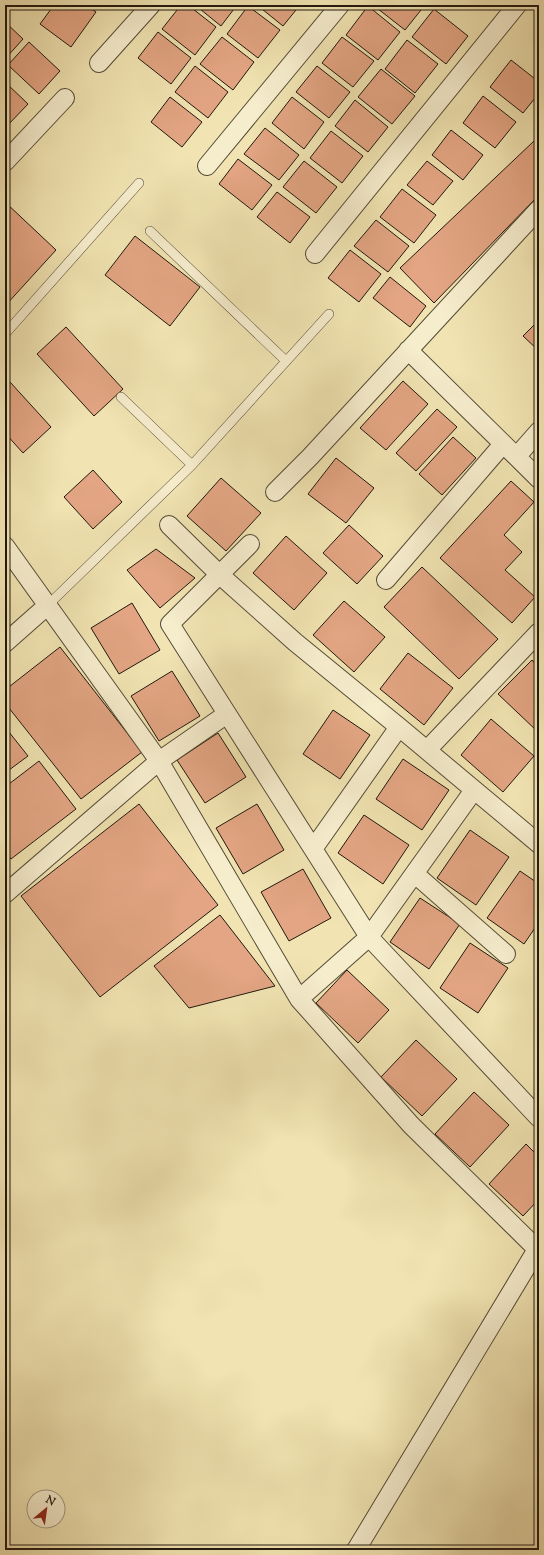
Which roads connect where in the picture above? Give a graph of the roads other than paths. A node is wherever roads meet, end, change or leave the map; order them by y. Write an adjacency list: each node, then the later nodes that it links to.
1 (151, 5): 4 (street)
2 (340, 5): 7 (street)
3 (517, 5): 11 (street)
4 (99, 63)
5 (65, 98): 6 (street)
6 (5, 162)
7 (207, 166)
8 (139, 184): 13 (lane)
9 (539, 209): 14 (street)
10 (150, 231): 15 (lane)
11 (314, 254)
12 (329, 314): 15 (lane)
13 (5, 334)
14 (408, 350): 18 (street); 22 (street)
15 (286, 361): 20 (lane)
16 (122, 397): 20 (lane)
17 (539, 431): 19 (street)
18 (502, 444): 19 (street); 27 (street)
19 (517, 456): 21 (street)
20 (192, 465): 28 (lane)
21 (539, 478)
22 (275, 492)
23 (169, 525): 26 (street)
24 (250, 544): 26 (street)
25 (5, 546): 28 (street)
26 (220, 575): 31 (street); 32 (street)
27 (386, 580)
28 (48, 605): 30 (street); 34 (street)
29 (539, 632): 33 (street)
30 (5, 644)
31 (227, 714): 34 (street); 37 (street)
32 (399, 727): 33 (street); 37 (street)
33 (427, 750): 35 (street)
34 (159, 761): 39 (street); 42 (street)
35 (474, 790): 36 (street); 38 (street)
36 (539, 844)
37 (313, 849): 40 (street)
38 (415, 874): 40 (street); 41 (street)
39 (5, 894)
40 (369, 936): 42 (street); 43 (street)
41 (506, 954)
42 (299, 999): 44 (street)
43 (539, 1118)
44 (538, 1247): 45 (street)
45 (356, 1550)

